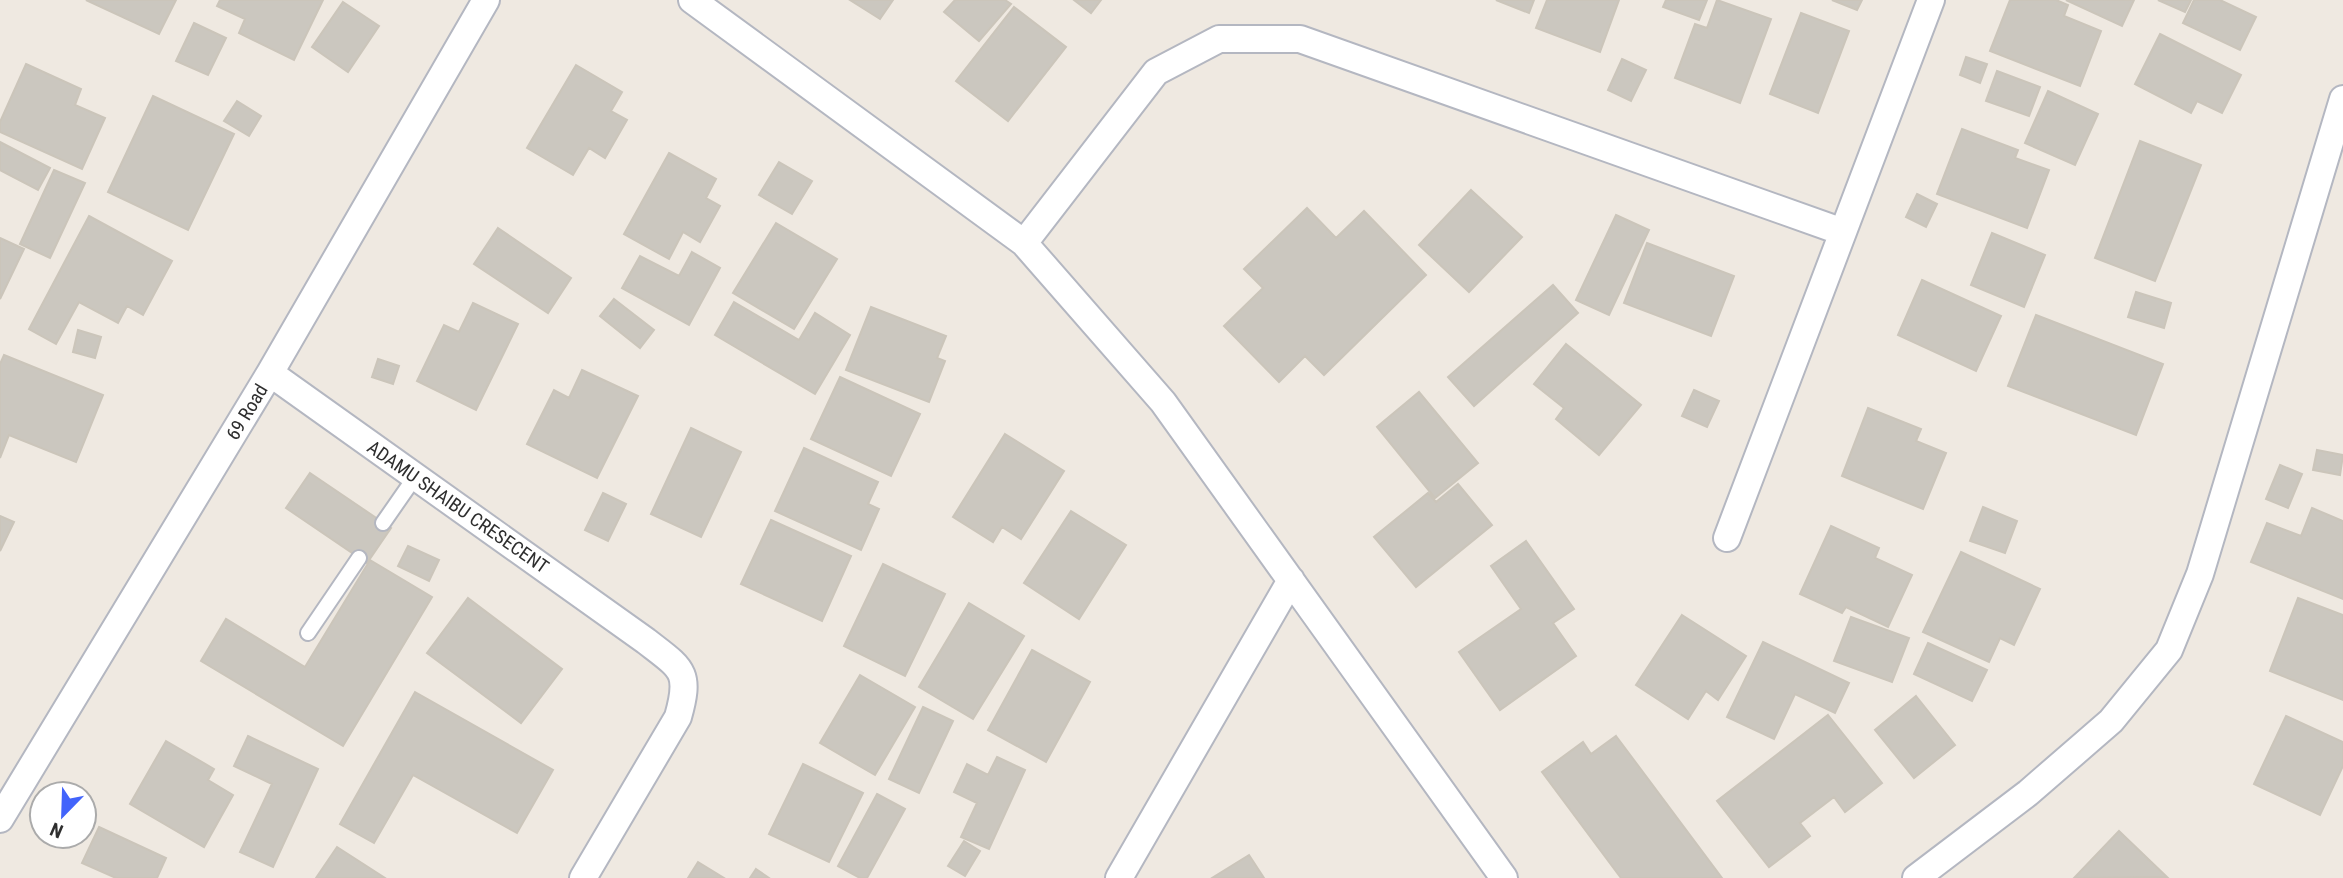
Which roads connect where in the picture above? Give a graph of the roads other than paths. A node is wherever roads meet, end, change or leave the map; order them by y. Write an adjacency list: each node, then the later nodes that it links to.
1 (486, 0): 7 (street, 69 Road)
2 (692, 0): 6 (street)
3 (1931, 0): 5 (street)
4 (2343, 99): 18 (street)
5 (1843, 232): 6 (street); 10 (street)
6 (1024, 243): 12 (street)
7 (270, 373): 8 (street, ADAMU SHAIBU CRESECENT); 14 (street, 69 Road)
8 (415, 477): 9 (lane); 15 (street, ADAMU SHAIBU CRESECENT)
9 (383, 523)
10 (1727, 538)
11 (359, 558): 13 (lane)
12 (1291, 580): 16 (street); 17 (street)
13 (308, 633)
14 (0, 819)
15 (583, 878)
16 (1119, 878)
17 (1504, 878)
18 (1916, 878)

